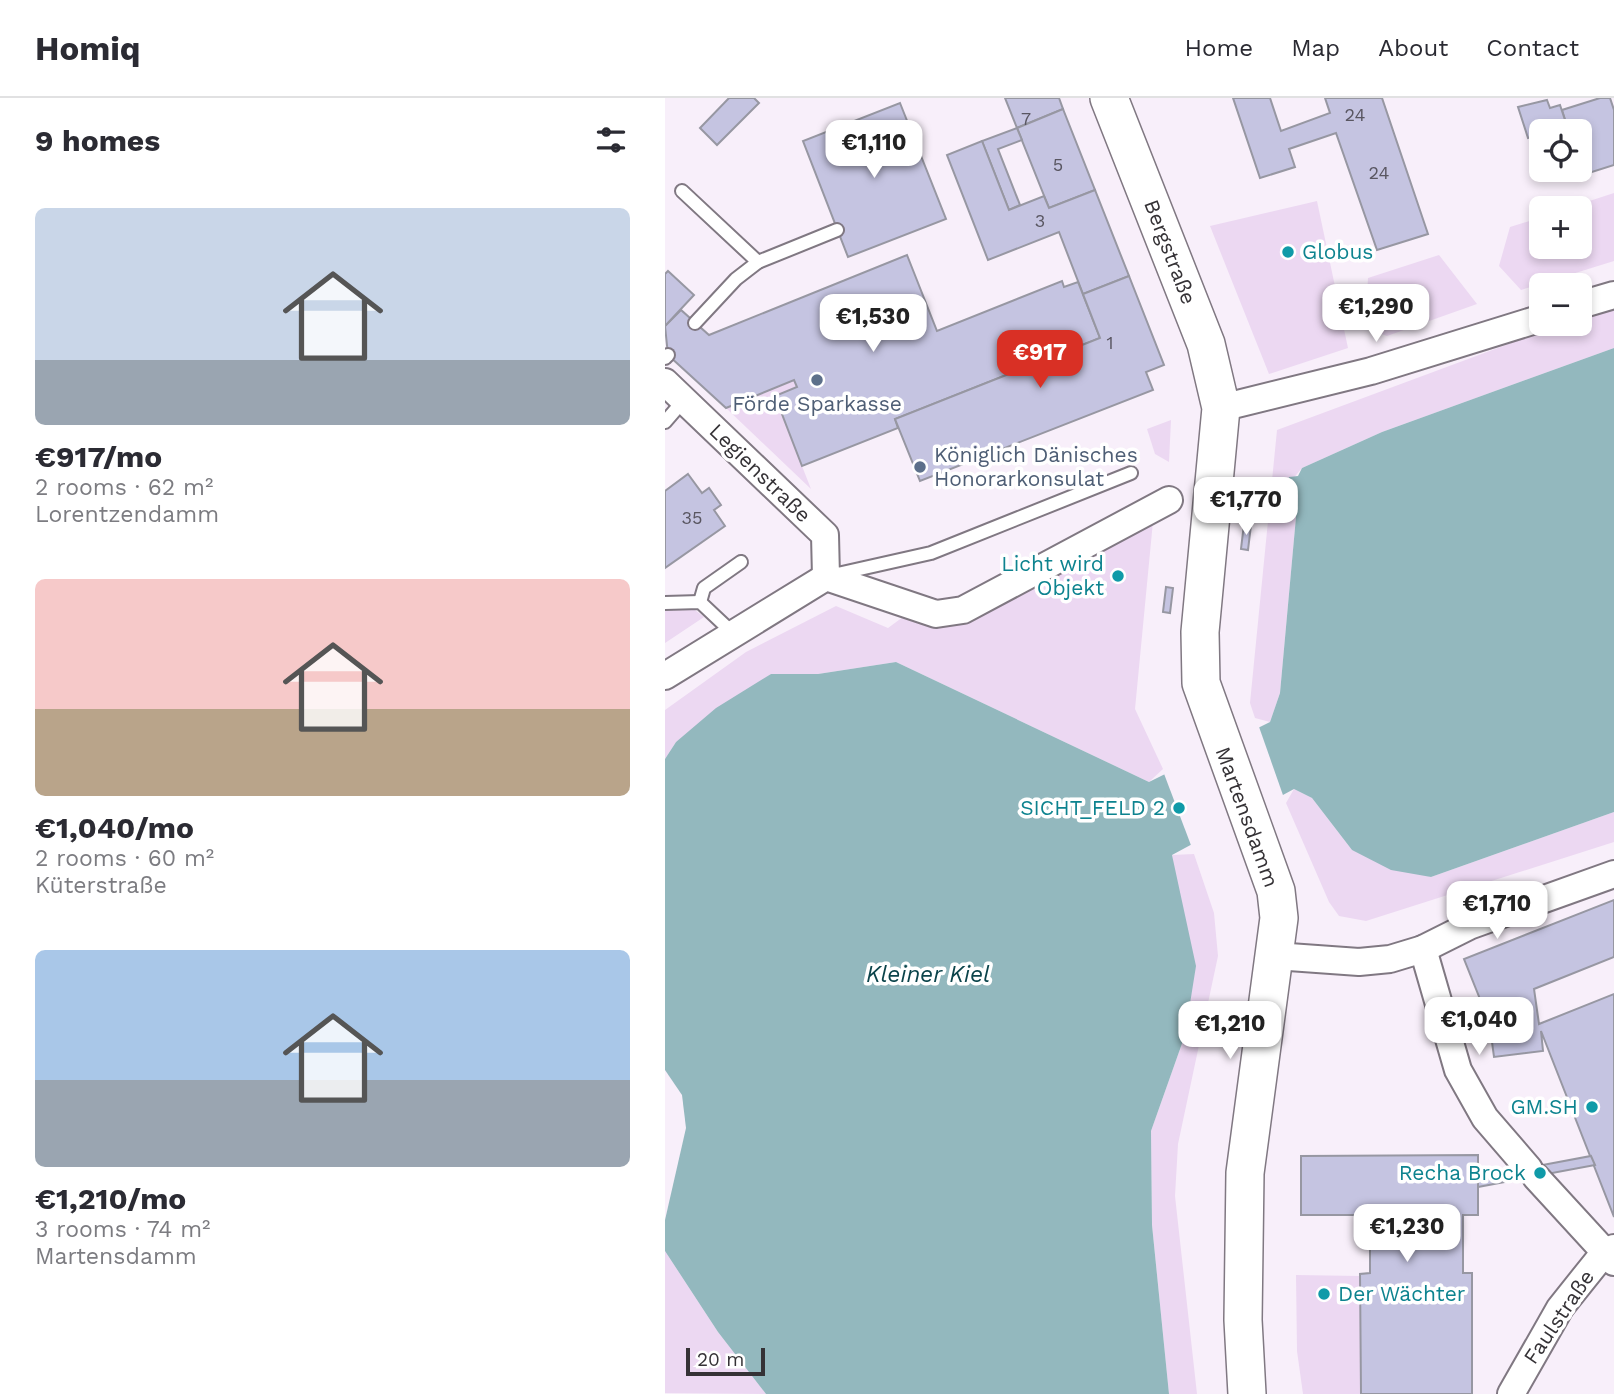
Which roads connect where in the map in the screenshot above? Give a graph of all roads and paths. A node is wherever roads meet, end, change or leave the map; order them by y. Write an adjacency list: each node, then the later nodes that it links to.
1 (1109, 98): 11 (street, Bergstraße)
2 (681, 191): 4 (lane)
3 (838, 230): 4 (lane)
4 (758, 262): 8 (lane)
5 (1614, 295): 6 (street)
6 (1592, 301)
7 (1529, 322): 11 (street)
8 (695, 323)
9 (665, 382): 10 (street, Legienstraße)
10 (684, 401): 12 (lane); 16 (street, Legienstraße)
11 (1221, 408): 23 (street, Martensdamm)
12 (665, 422)
13 (1131, 473): 16 (lane)
14 (1168, 500): 16 (street)
15 (741, 562): 17 (lane)
16 (826, 577): 19 (street)
17 (699, 602): 18 (lane); 19 (lane)
18 (665, 603)
19 (734, 634): 20 (street)
20 (665, 676)
21 (1614, 874): 22 (street)
22 (1423, 948): 23 (street); 24 (street)
23 (1275, 956): 25 (street, Martensdamm)
24 (1611, 1254): 26 (street, Faulstraße)
25 (1247, 1394)
26 (1511, 1394)

